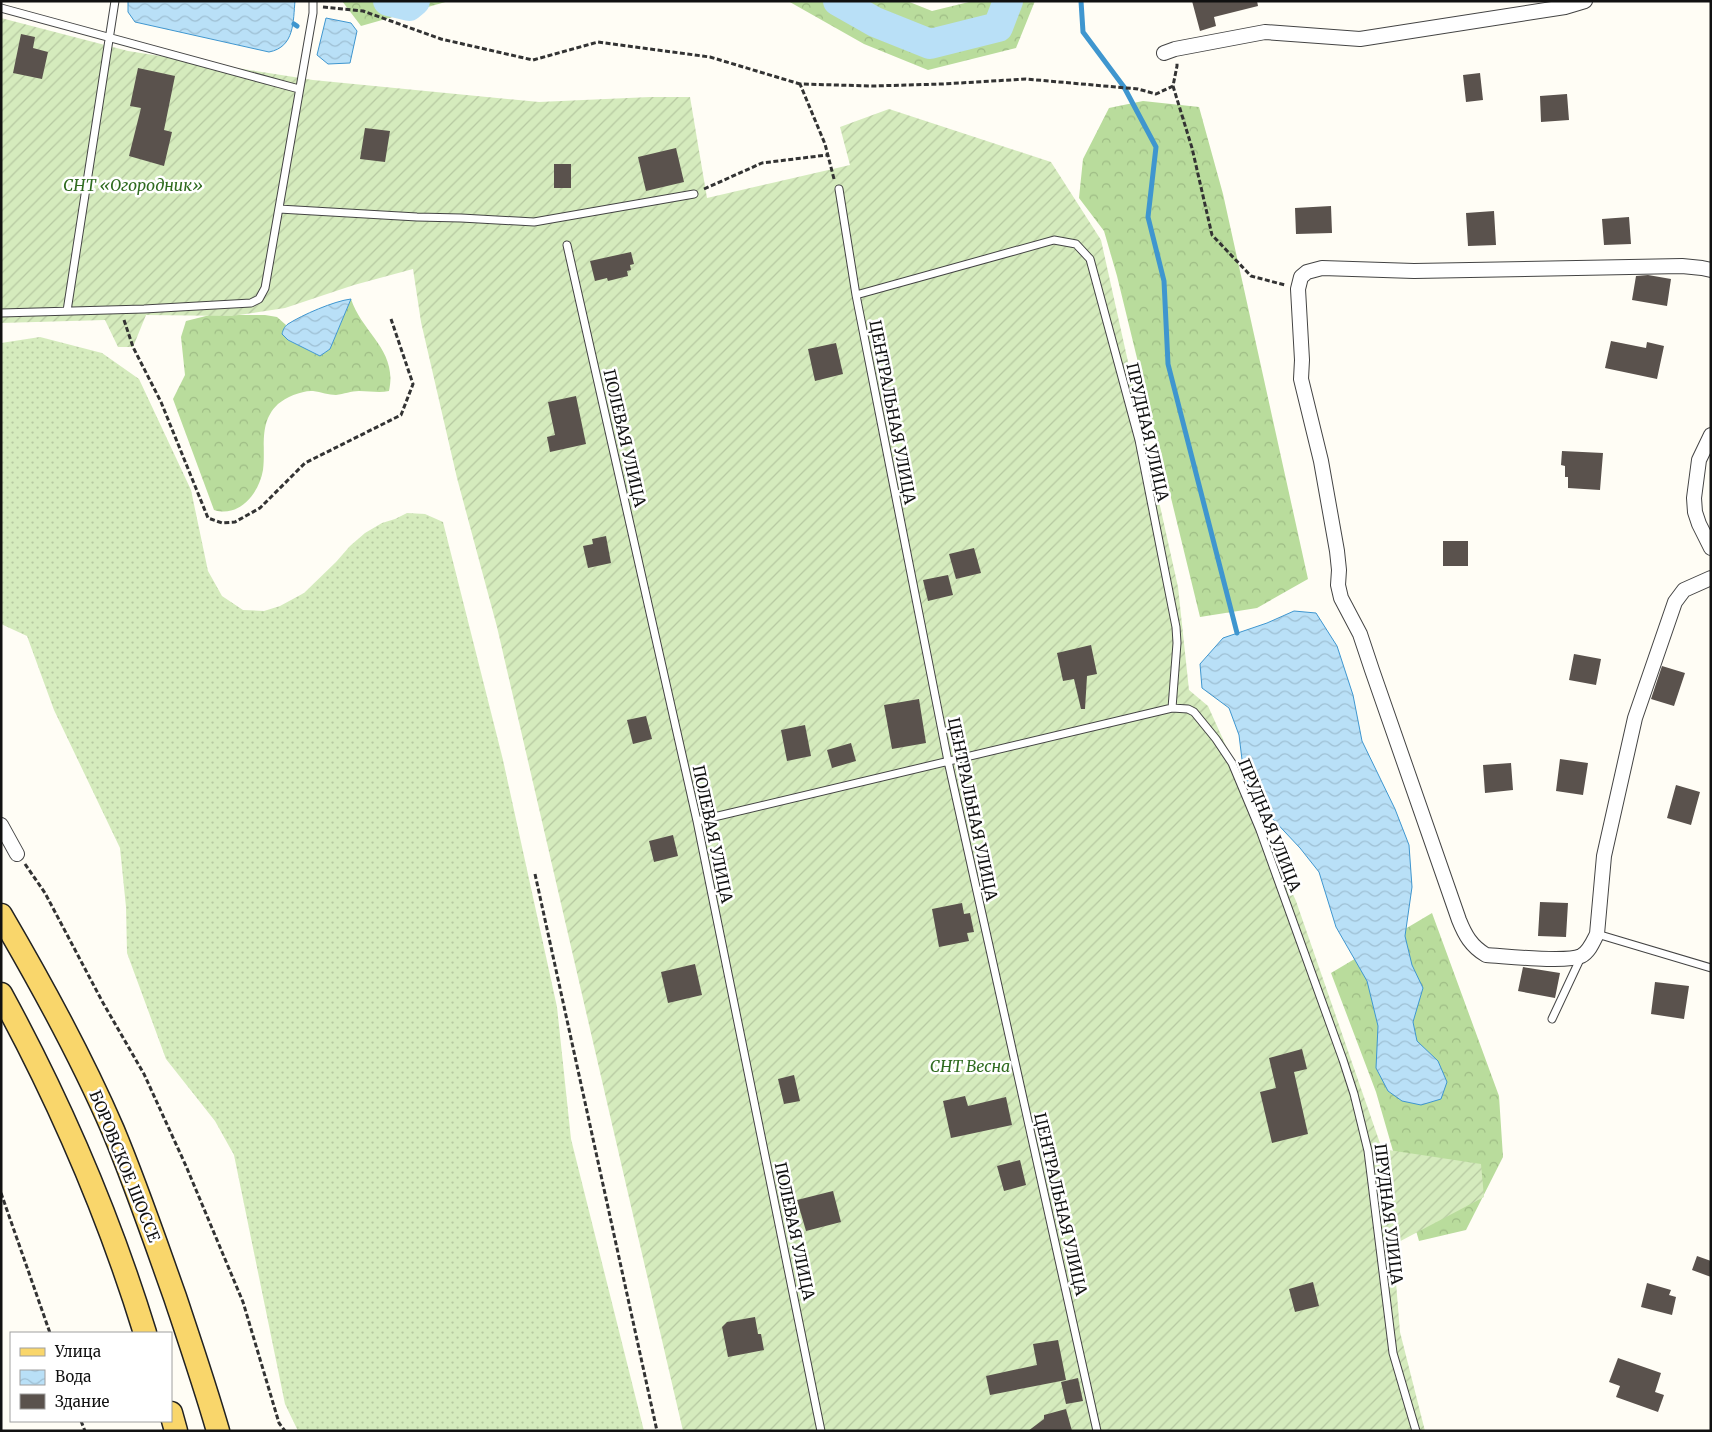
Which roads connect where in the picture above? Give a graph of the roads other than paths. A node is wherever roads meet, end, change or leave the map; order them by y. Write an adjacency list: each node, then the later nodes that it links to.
1 (115, 1): 5 (lane)
2 (1585, 1): 6 (street)
3 (313, 4): 7 (lane)
4 (1, 8): 5 (lane)
5 (109, 37): 7 (lane); 14 (lane)
6 (1170, 51)
7 (299, 89): 10 (lane)
8 (839, 189): 13 (lane, ЦЕНТРАЛЬНАЯ УЛИЦА)
9 (694, 194): 10 (lane)
10 (279, 209): 14 (lane)
11 (567, 245): 21 (lane, ПОЛЕВАЯ УЛИЦА)
12 (1711, 270): 26 (street)
13 (856, 295): 19 (lane, ПРУДНАЯ УЛИЦА); 20 (lane, ЦЕНТРАЛЬНАЯ УЛИЦА)
14 (67, 311): 15 (lane)
15 (1, 314)
16 (1711, 435): 17 (street)
17 (1711, 548)
18 (1711, 578): 25 (street)
19 (1172, 708): 20 (lane); 36 (lane, ПРУДНАЯ УЛИЦА)
20 (948, 761): 21 (lane); 35 (lane, ЦЕНТРАЛЬНАЯ УЛИЦА)
21 (697, 821): 34 (lane, ПОЛЕВАЯ УЛИЦА)
22 (1, 825): 23 (street)
23 (17, 854)
24 (1, 915): 33 (main road, БОРОВСКОЕ ШОССЕ)
25 (1597, 934): 26 (street); 27 (lane)
26 (1582, 955): 29 (lane)
27 (1711, 968)
28 (1, 994): 30 (main road)
29 (1552, 1019)
30 (146, 1332)
31 (172, 1417): 32 (main road)
32 (176, 1431)
33 (218, 1431)
34 (821, 1431)
35 (1097, 1431)
36 (1416, 1431)

